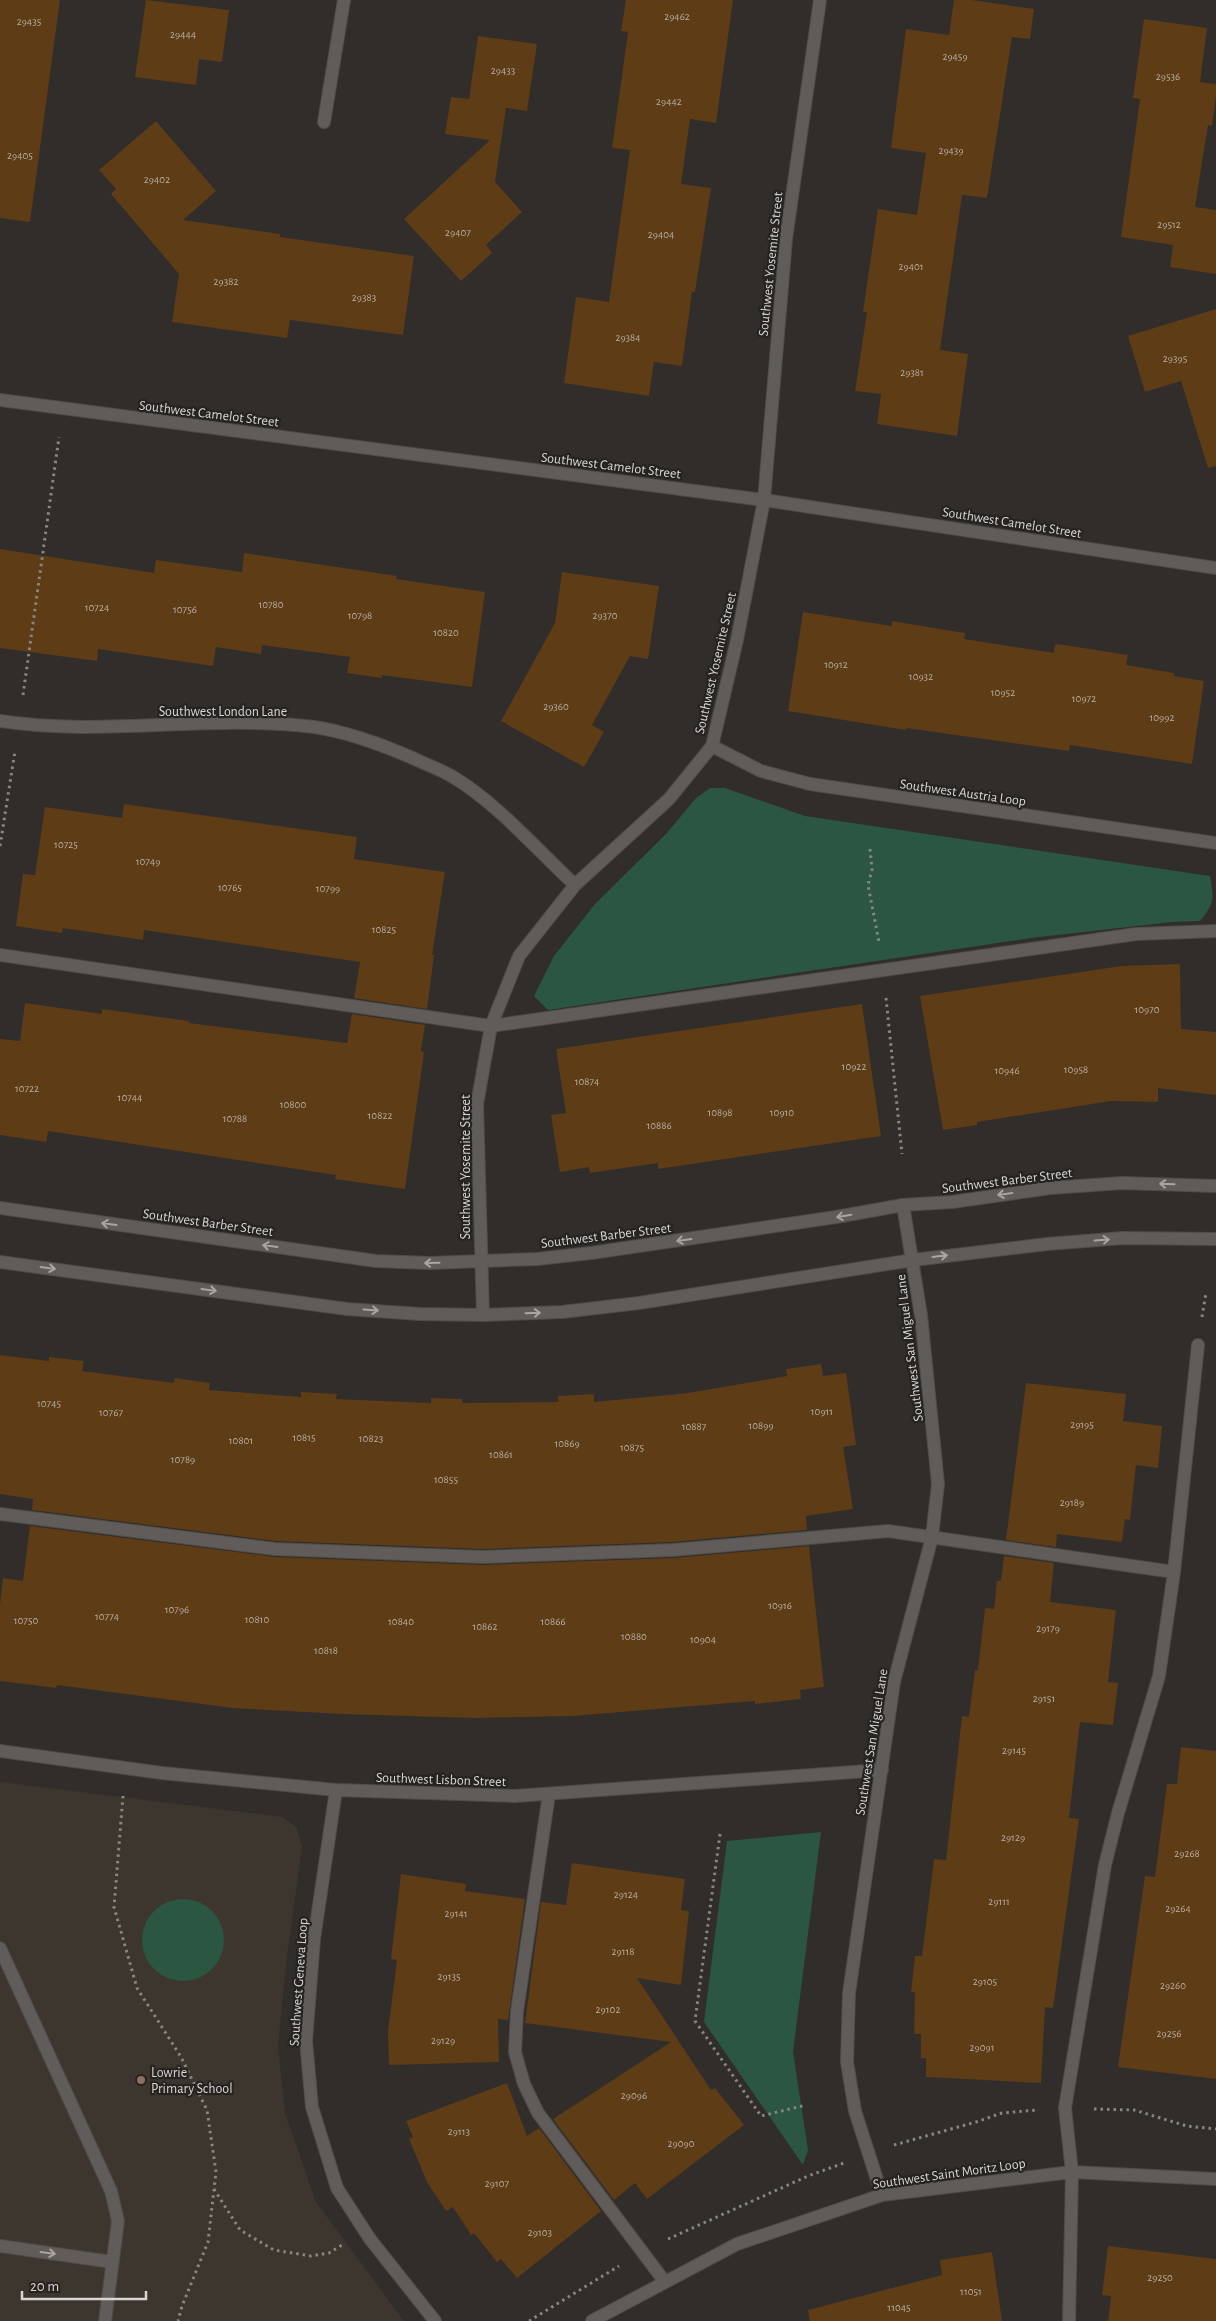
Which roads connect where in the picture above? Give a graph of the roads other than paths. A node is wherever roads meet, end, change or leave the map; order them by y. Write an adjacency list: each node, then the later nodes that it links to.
1 (344, 0): 3 (street)
2 (820, 0): 5 (street, Southwest Yosemite Street)
3 (324, 122)
4 (0, 400): 5 (street, Southwest Camelot Street)
5 (764, 500): 6 (street, Southwest Camelot Street); 8 (street, Southwest Yosemite Street)
6 (1216, 568)
7 (0, 721): 10 (street, Southwest London Lane)
8 (712, 746): 9 (street, Southwest Austria Loop); 10 (street, Southwest Yosemite Street)
9 (1216, 843)
10 (575, 885): 13 (street, Southwest Yosemite Street)
11 (1216, 931): 13 (street)
12 (0, 955): 13 (street)
13 (491, 1026): 19 (street, Southwest Yosemite Street)
14 (1216, 1186): 15 (street, Southwest Barber Street, one-way to 15)
15 (902, 1205): 18 (street, Southwest San Miguel Lane); 19 (street, Southwest Barber Street, one-way to 19)
16 (0, 1208): 19 (street, Southwest Barber Street, one-way to 16)
17 (1216, 1239): 18 (street, one-way to 17)
18 (913, 1260): 21 (street, one-way to 18); 24 (street, Southwest San Miguel Lane)
19 (480, 1261): 21 (street, Southwest Yosemite Street)
20 (0, 1262): 21 (street, one-way to 21)
21 (482, 1314)
22 (1198, 1345): 25 (street)
23 (0, 1514): 24 (street)
24 (932, 1537): 25 (street); 27 (street, Southwest San Miguel Lane)
25 (1174, 1572): 31 (street)
26 (0, 1751): 28 (street, Southwest Lisbon Street)
27 (882, 1770): 29 (street, Southwest Lisbon Street); 33 (street, Southwest San Miguel Lane)
28 (336, 1790): 29 (street, Southwest Lisbon Street); 38 (street, Southwest Geneva Loop)
29 (549, 1794): 36 (street)
30 (0, 1948): 35 (street)
31 (1072, 2172): 32 (street, Southwest Saint Moritz Loop); 33 (street, Southwest Saint Moritz Loop); 40 (street)
32 (1216, 2179)
33 (882, 2195): 36 (street, Southwest Saint Moritz Loop)
34 (0, 2246): 35 (street, one-way to 35)
35 (112, 2262): 37 (street)
36 (665, 2282): 39 (street, Southwest Saint Moritz Loop)
37 (105, 2321)
38 (435, 2321)
39 (592, 2321)
40 (1069, 2321)

